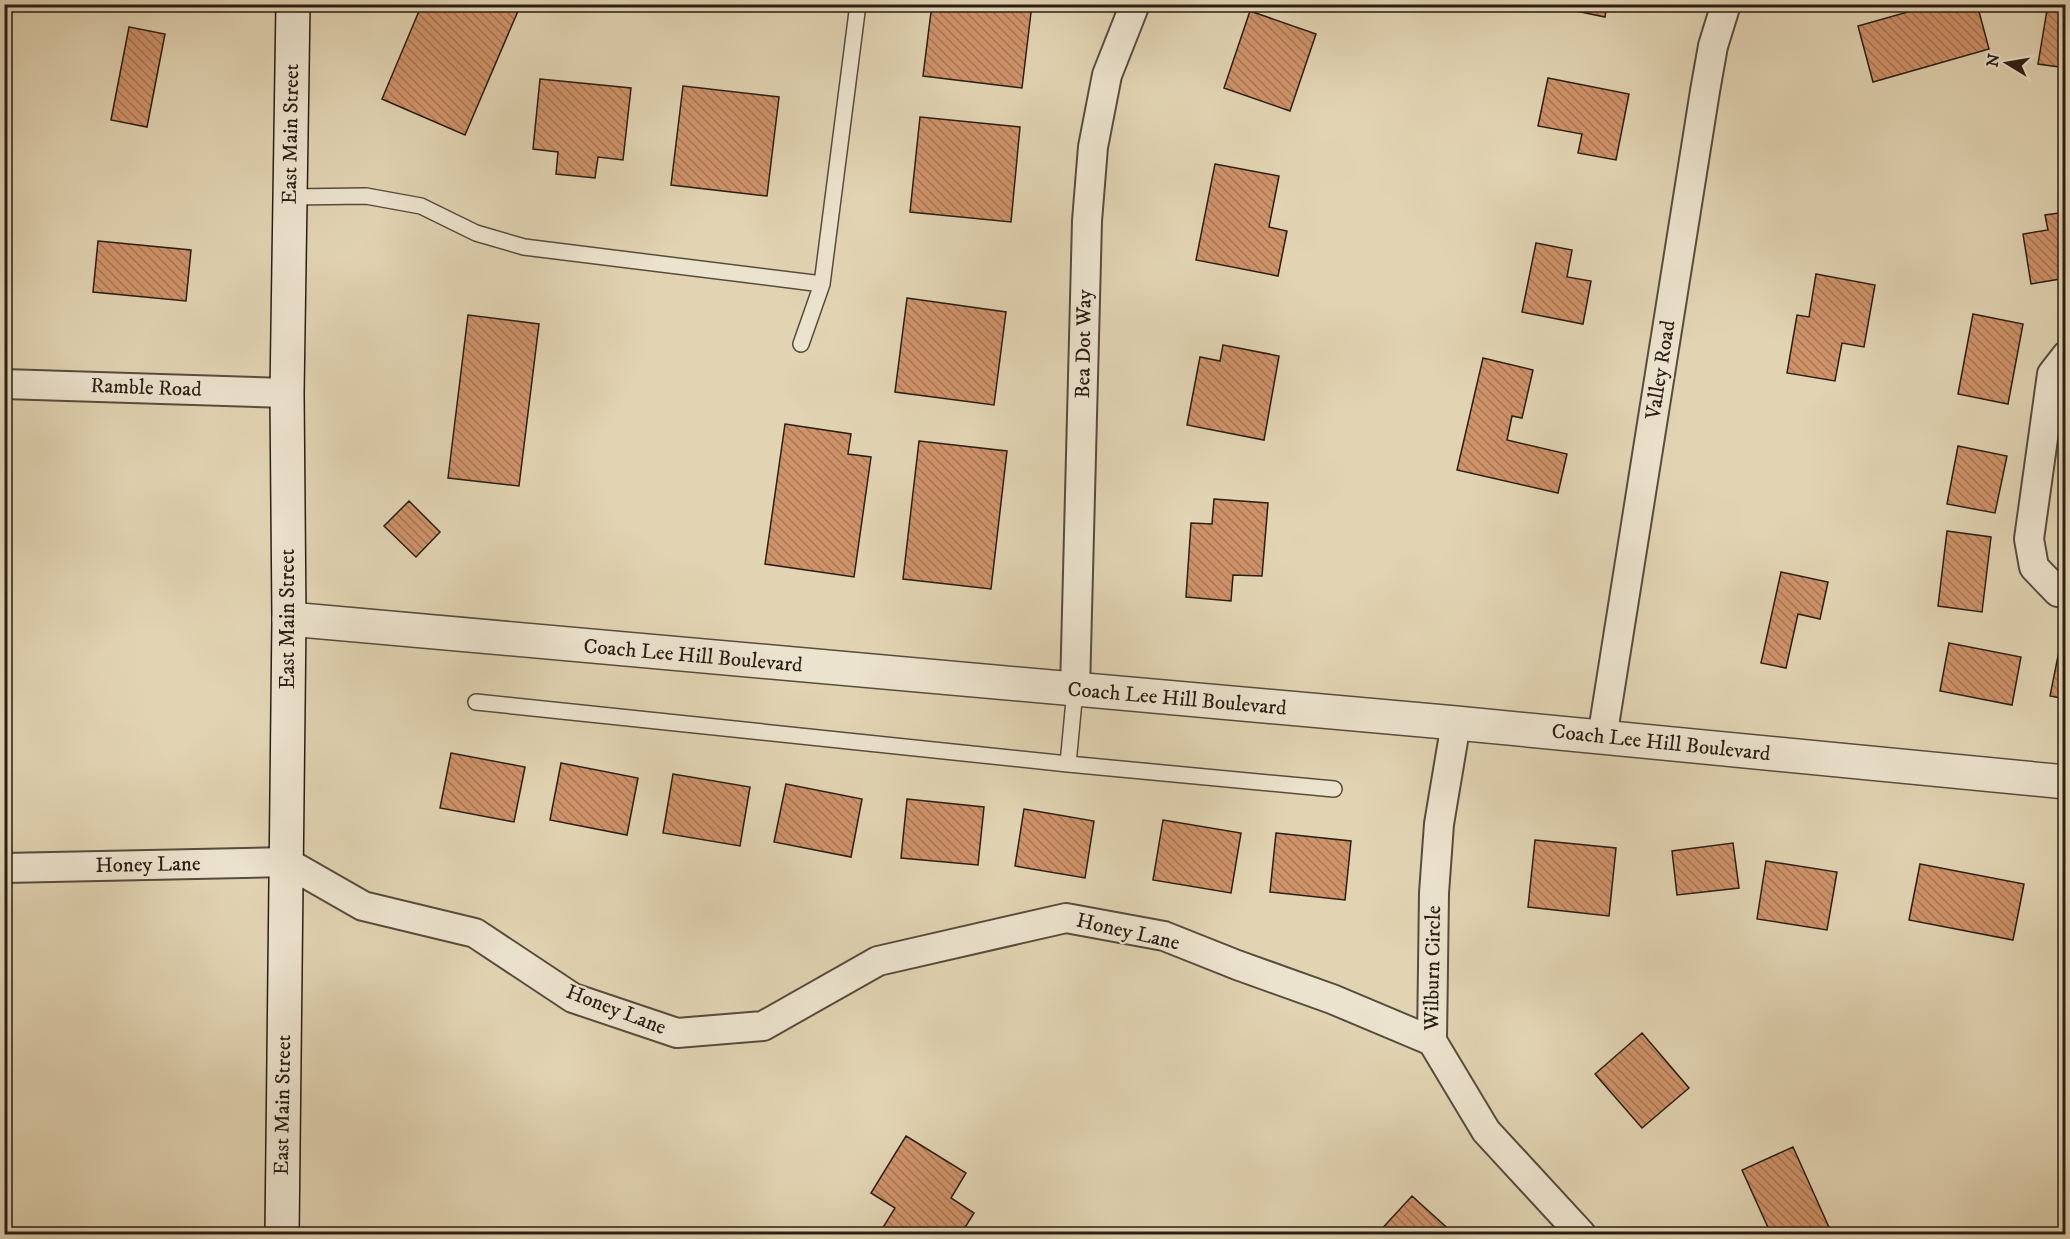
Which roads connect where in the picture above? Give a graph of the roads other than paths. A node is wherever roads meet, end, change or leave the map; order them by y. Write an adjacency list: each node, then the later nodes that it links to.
1 (292, 4): 5 (street, East Main Street)
2 (858, 4): 6 (lane)
3 (1135, 4): 13 (street, Bea Dot Way)
4 (1726, 4): 16 (street, Valley Road)
5 (290, 196): 6 (lane); 10 (street, East Main Street)
6 (822, 284): 7 (lane)
7 (801, 344)
8 (2066, 356): 11 (street)
9 (4, 384): 10 (street, Ramble Road)
10 (287, 393): 12 (street, East Main Street)
11 (2066, 593)
12 (289, 619): 13 (street, Coach Lee Hill Boulevard); 20 (street, East Main Street)
13 (1075, 690): 15 (street, Coach Lee Hill Boulevard); 17 (lane)
14 (476, 702): 17 (lane)
15 (1456, 723): 16 (street, Coach Lee Hill Boulevard); 22 (street, Wilburn Circle)
16 (1602, 738): 18 (street, Coach Lee Hill Boulevard)
17 (1068, 764): 19 (lane)
18 (2066, 782)
19 (1334, 789)
20 (286, 862): 21 (street, Honey Lane); 22 (street, Honey Lane); 23 (street, East Main Street)
21 (4, 868)
22 (1432, 1041): 24 (street, Wilburn Circle)
23 (282, 1234)
24 (1581, 1234)

